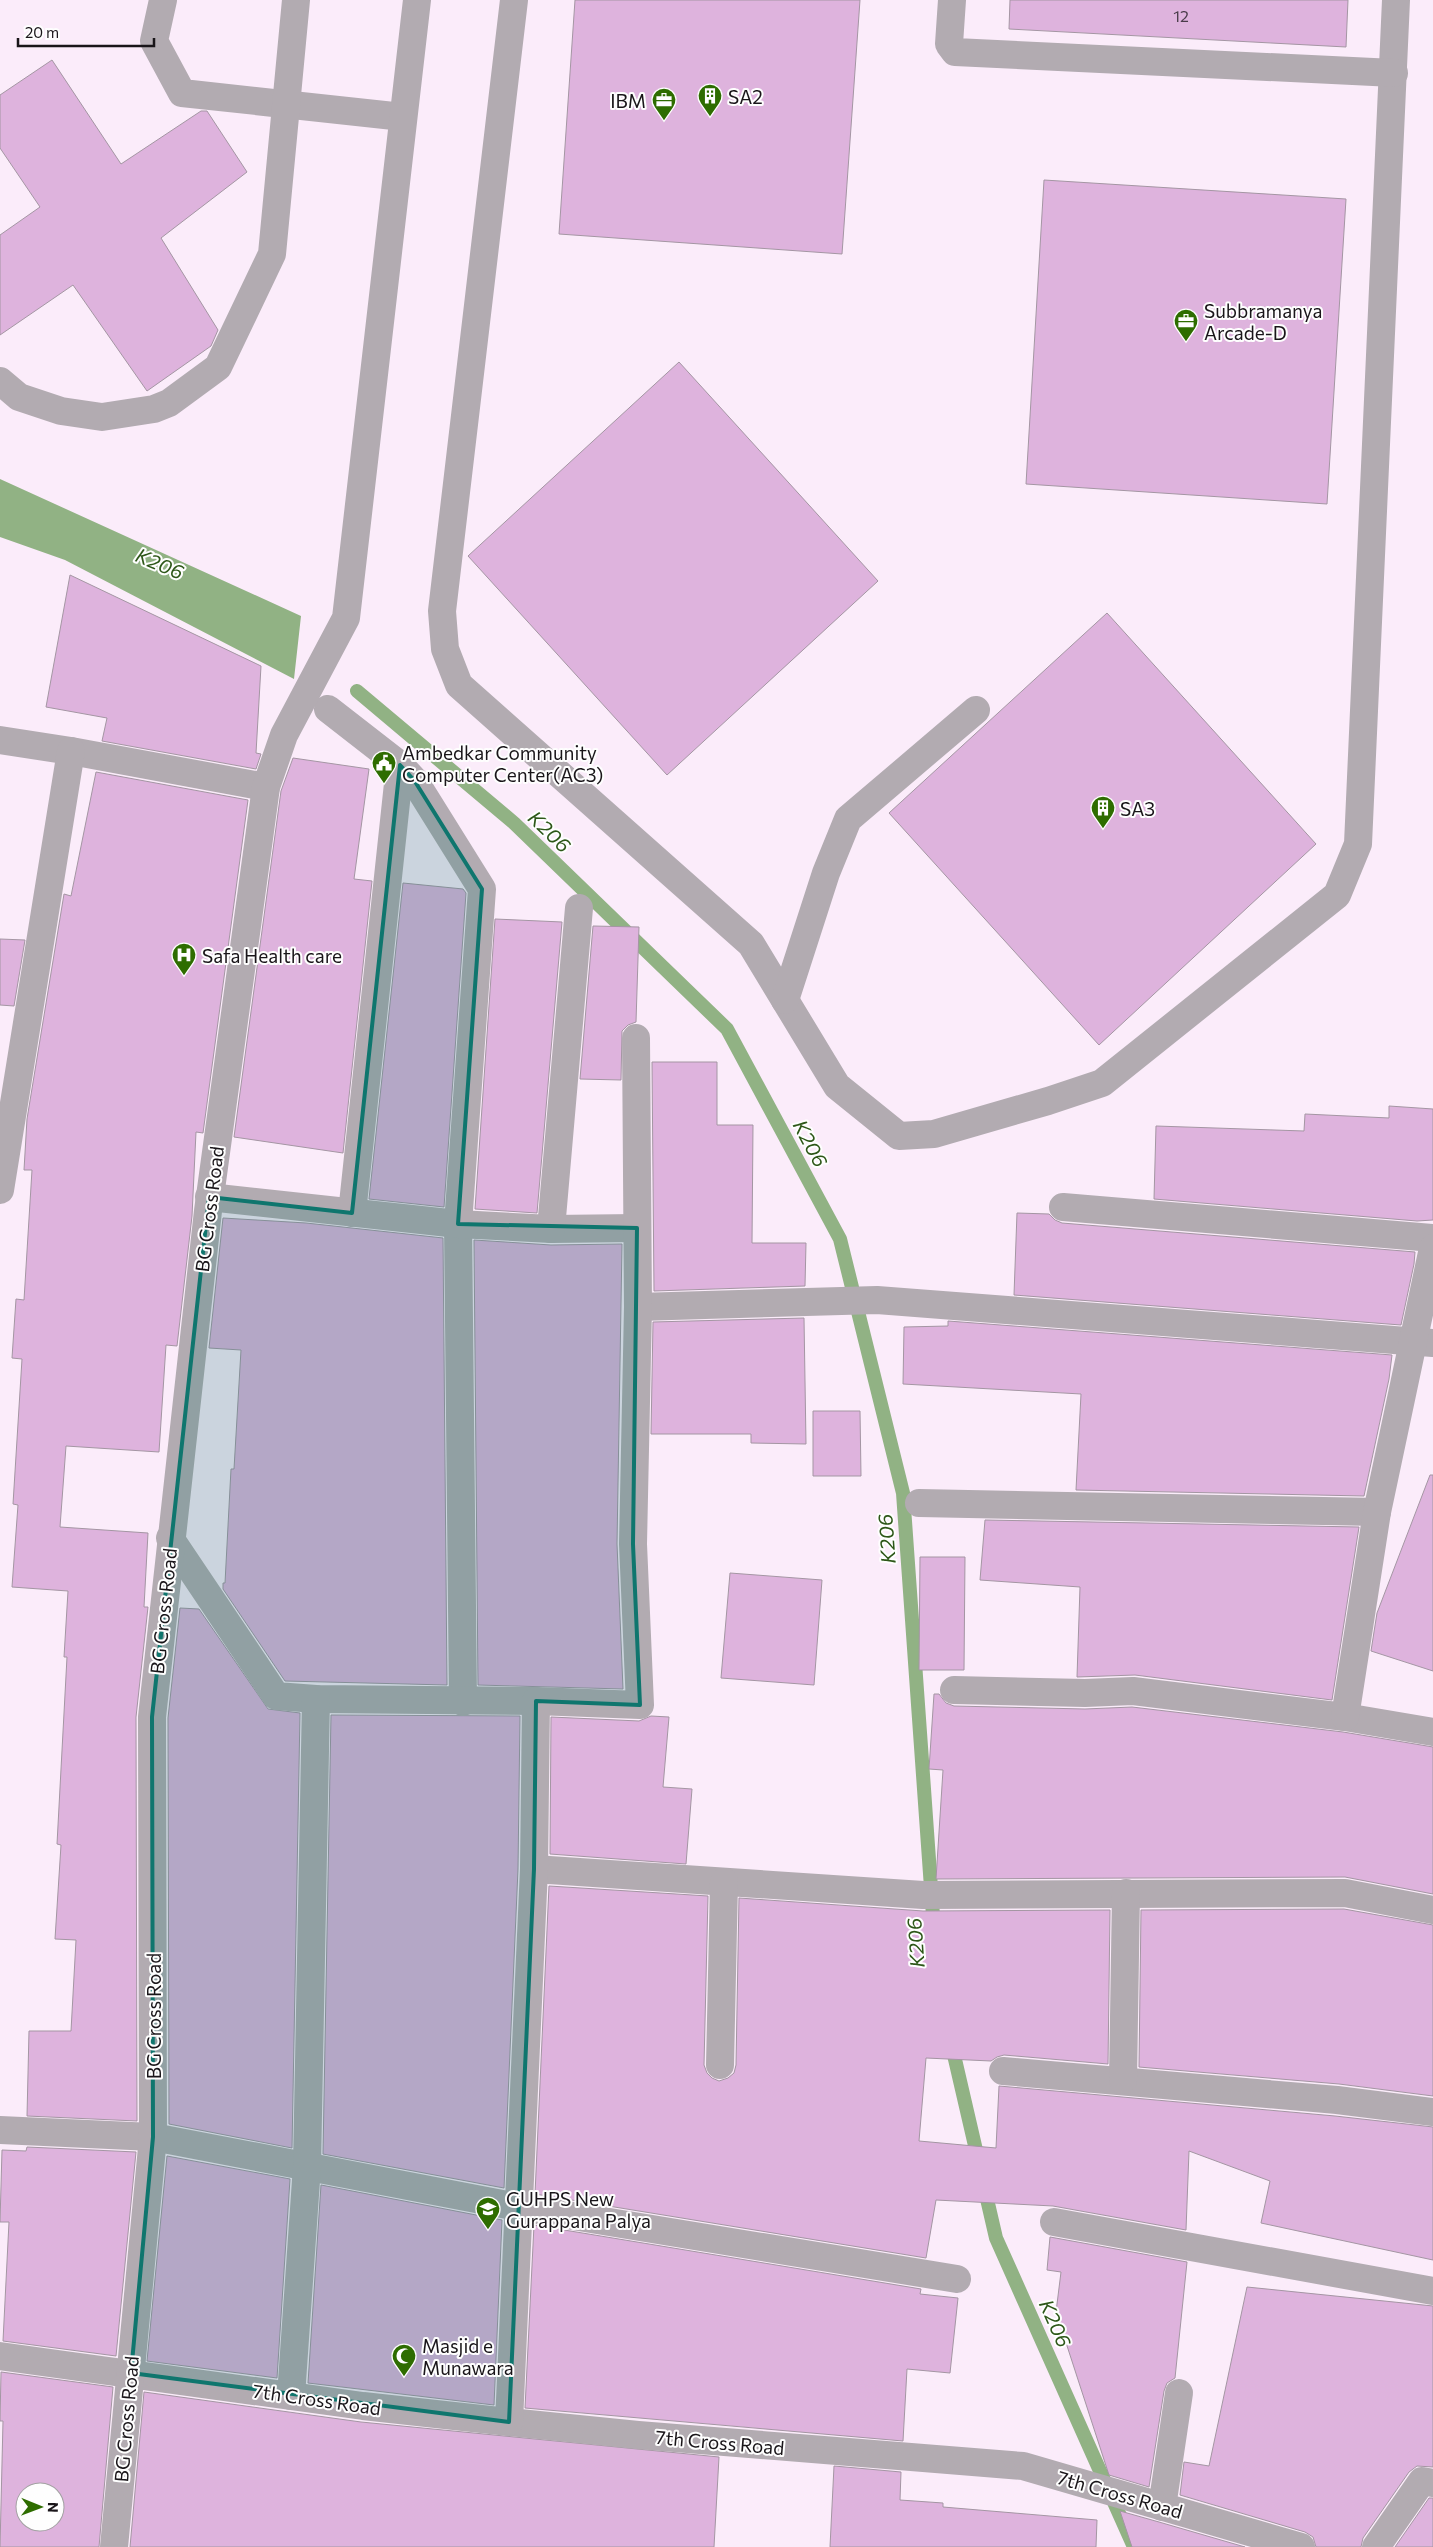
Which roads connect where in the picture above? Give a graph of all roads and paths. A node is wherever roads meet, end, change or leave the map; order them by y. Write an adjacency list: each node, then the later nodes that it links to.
1 (163, 0): 8 (street)
2 (296, 0): 8 (street)
3 (417, 0): 9 (street, BG Cross Road)
4 (514, 0): 18 (street)
5 (952, 0): 7 (street)
6 (1396, 0): 7 (street)
7 (1394, 73): 18 (street)
8 (286, 104): 9 (street); 10 (street)
9 (403, 117): 16 (street, BG Cross Road)
10 (0, 380)
11 (328, 709): 15 (street)
12 (976, 710): 18 (street)
13 (0, 740): 14 (street)
14 (71, 751): 16 (street); 20 (street)
15 (400, 765): 23 (street); 24 (street)
16 (266, 787): 21 (street, BG Cross Road)
17 (579, 908): 26 (street)
18 (785, 1000)
19 (636, 1038): 25 (street)
20 (0, 1190)
21 (209, 1196): 23 (street); 33 (street, BG Cross Road)
22 (1063, 1207): 27 (street)
23 (352, 1213): 24 (street)
24 (458, 1224): 26 (street); 37 (street)
25 (637, 1228): 26 (street); 29 (street)
26 (551, 1229)
27 (1433, 1238)
28 (1433, 1248): 30 (street)
29 (638, 1306): 30 (street); 36 (street)
30 (1424, 1342): 32 (street)
31 (919, 1503): 32 (street)
32 (1377, 1512): 38 (street)
33 (170, 1538): 35 (street); 49 (street, BG Cross Road)
34 (954, 1690): 38 (street)
35 (316, 1699): 37 (street); 50 (street)
36 (536, 1701): 37 (street); 40 (street)
37 (463, 1702)
38 (1345, 1717): 39 (street)
39 (1433, 1732)
40 (534, 1869): 41 (street); 51 (street)
41 (724, 1882): 42 (street); 44 (street)
42 (1126, 1893): 43 (street); 46 (street)
43 (1433, 1910)
44 (720, 2066)
45 (1003, 2071): 46 (street)
46 (1122, 2080): 47 (street)
47 (1433, 2112)
48 (0, 2130): 49 (street)
49 (153, 2137): 50 (street); 56 (street, BG Cross Road)
50 (307, 2166): 51 (street); 58 (street)
51 (518, 2206): 53 (street); 59 (street)
52 (1054, 2222): 54 (street)
53 (957, 2279)
54 (1433, 2290)
55 (0, 2356): 56 (street, 7th Cross Road)
56 (131, 2373): 58 (street, 7th Cross Road); 62 (street, BG Cross Road)
57 (1179, 2393): 61 (street)
58 (291, 2396): 59 (street, 7th Cross Road)
59 (509, 2422): 61 (street, 7th Cross Road)
60 (1433, 2483): 64 (street)
61 (1162, 2507): 63 (street, 7th Cross Road)
62 (114, 2547)
63 (1301, 2547)
64 (1376, 2547)

